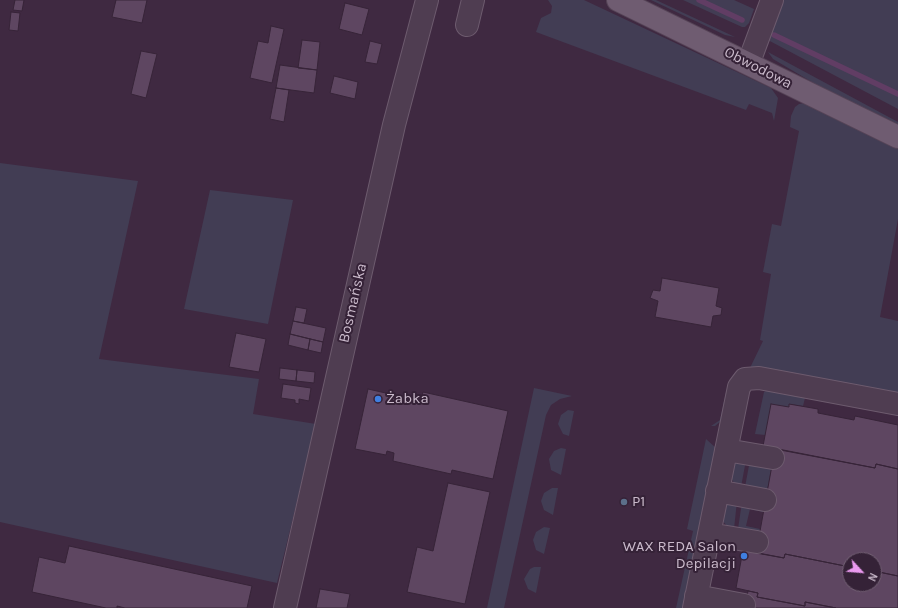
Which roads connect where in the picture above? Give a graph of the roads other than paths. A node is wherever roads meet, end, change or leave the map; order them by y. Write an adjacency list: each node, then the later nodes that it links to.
1 (427, 0): 17 (street, Bosmańska)
2 (473, 0): 5 (street)
3 (618, 0): 6 (main road, Obwodowa)
4 (772, 0): 6 (street)
5 (467, 25)
6 (749, 62): 7 (main road, Obwodowa)
7 (898, 137)
8 (898, 404): 9 (street)
9 (726, 450): 10 (street); 11 (street)
10 (773, 458)
11 (718, 491): 12 (street); 13 (street)
12 (765, 500)
13 (709, 534): 14 (street); 15 (street)
14 (756, 542)
15 (695, 602): 16 (street)
16 (744, 605)
17 (286, 608)

